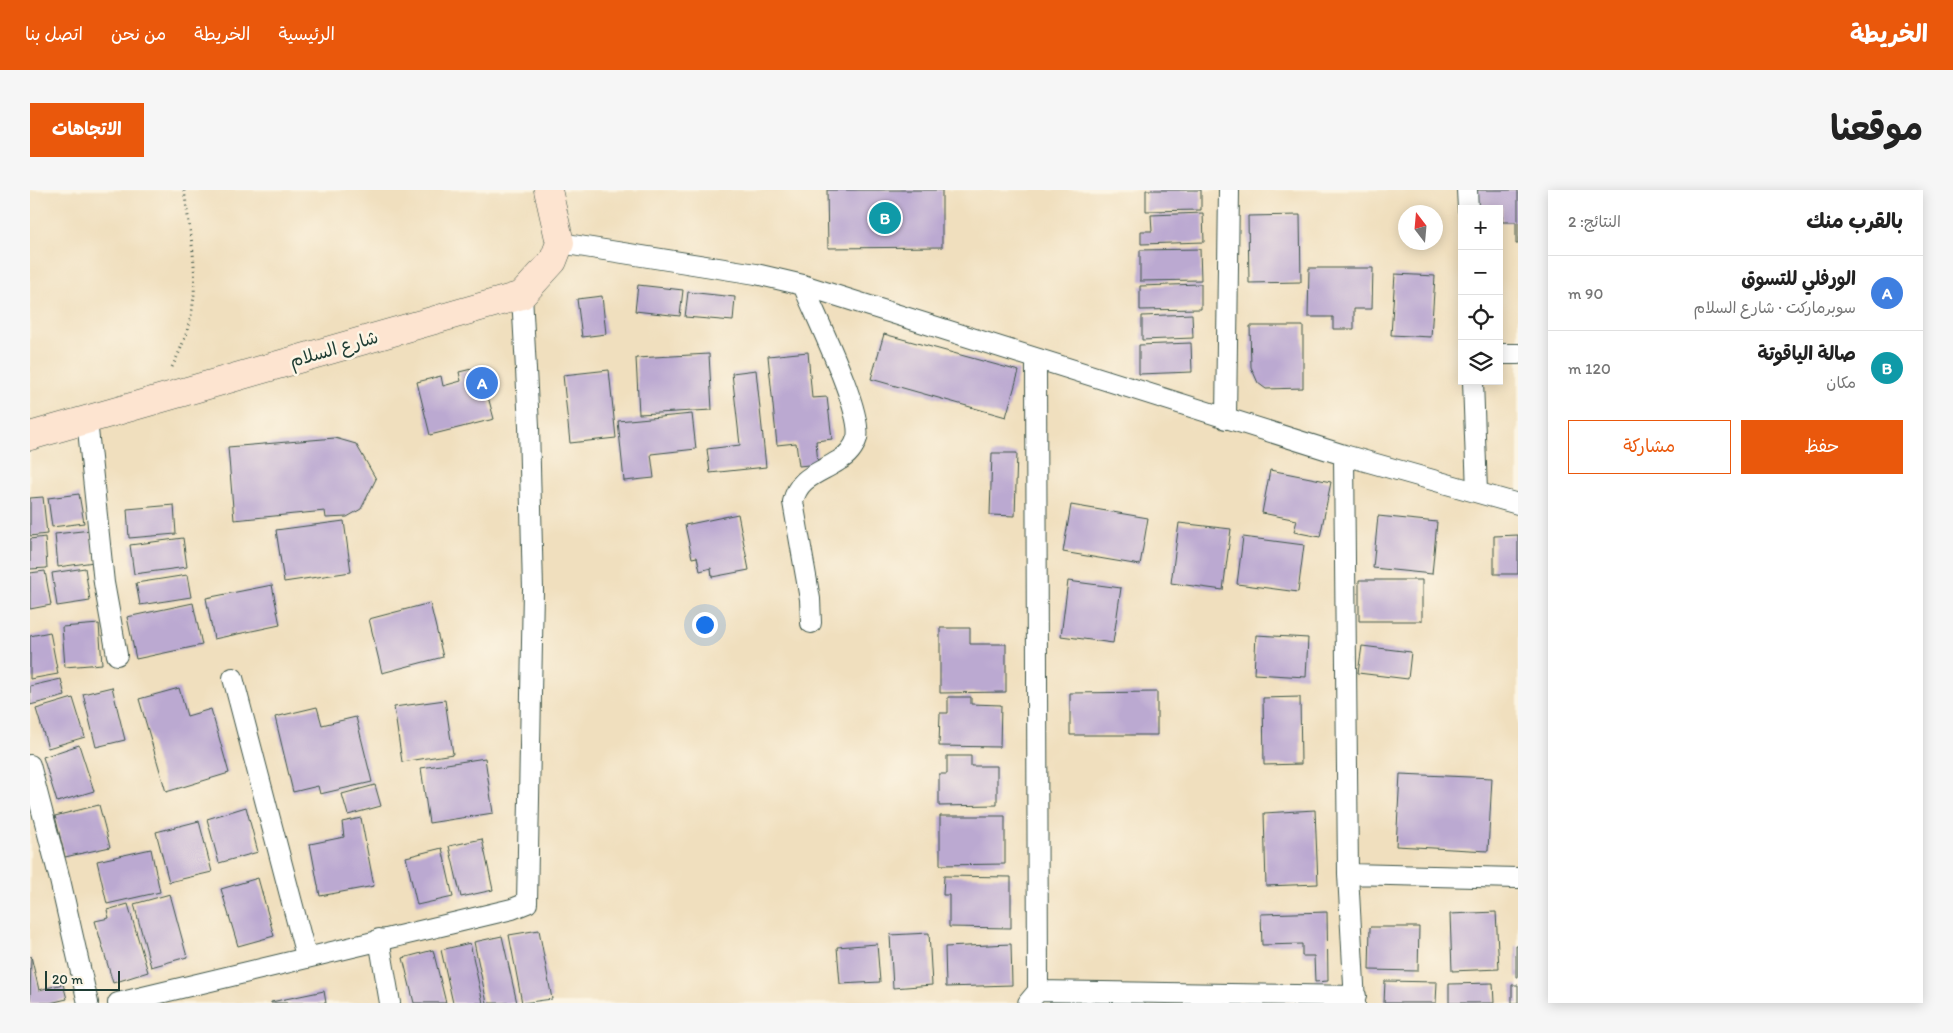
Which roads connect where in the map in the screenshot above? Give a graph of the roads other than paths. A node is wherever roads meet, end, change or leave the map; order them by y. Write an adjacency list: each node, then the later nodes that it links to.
1 (548, 190): 5 (main road)
2 (1229, 190): 12 (street)
3 (1467, 190): 4 (street)
4 (1468, 205)
5 (560, 243): 6 (street); 7 (main road)
6 (803, 285): 10 (street); 18 (street)
7 (522, 296): 13 (main road, شارع السلام); 24 (street)
8 (1503, 354): 9 (street)
9 (1518, 354)
10 (1036, 359): 12 (street); 26 (street)
11 (1473, 385): 16 (street)
12 (1226, 419): 15 (street)
13 (87, 420): 14 (main road, شارع السلام); 19 (street)
14 (30, 436)
15 (1344, 455): 16 (street); 22 (street)
16 (1477, 492): 17 (street)
17 (1518, 504)
18 (810, 623)
19 (118, 656)
20 (233, 678): 25 (street)
21 (30, 765): 28 (street)
22 (1348, 874): 23 (street); 27 (street)
23 (1518, 878)
24 (379, 939): 25 (street); 30 (street)
25 (306, 956): 29 (street)
26 (1033, 997): 27 (street)
27 (1356, 999)
28 (88, 1003)
29 (118, 1003)
30 (390, 1003)

